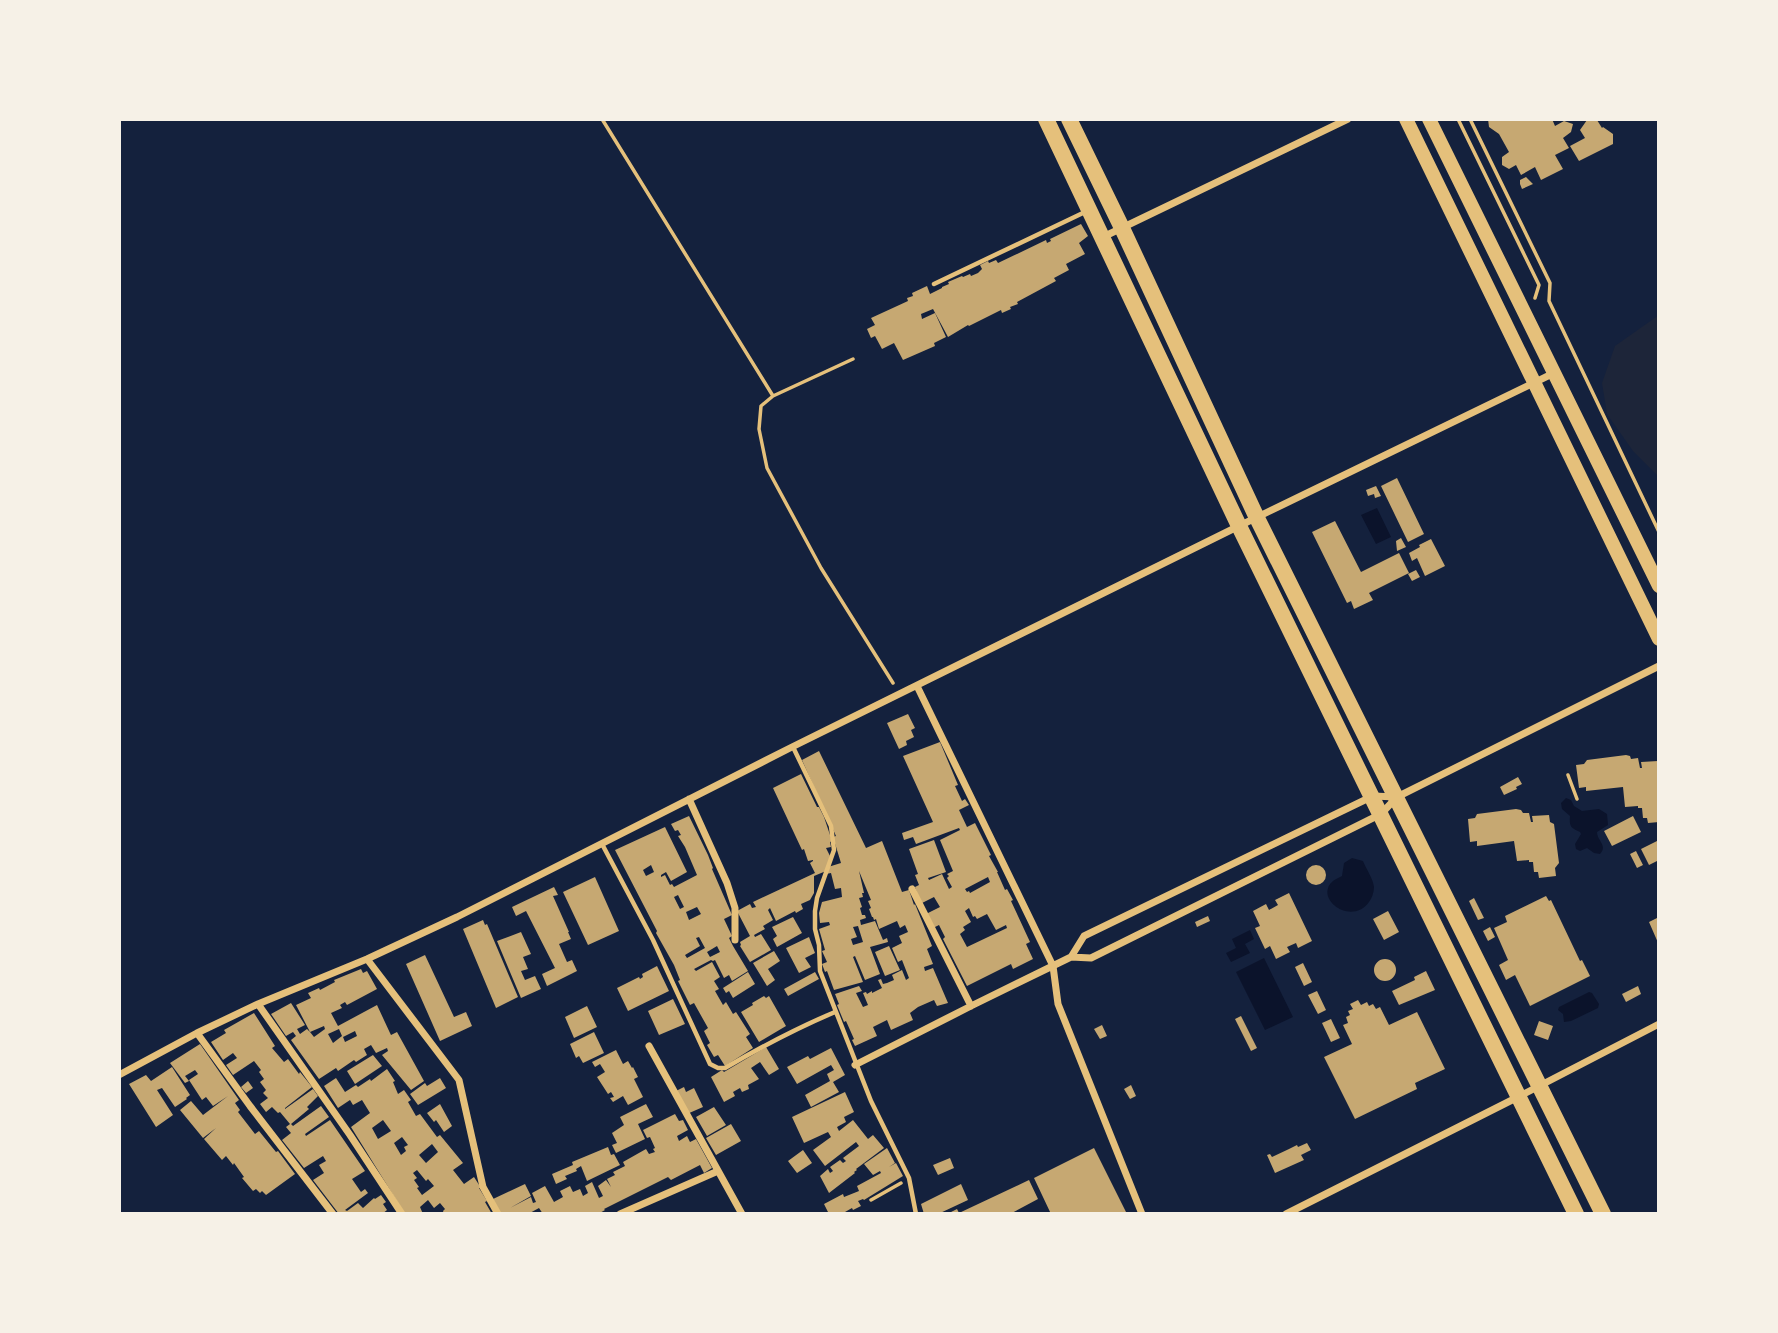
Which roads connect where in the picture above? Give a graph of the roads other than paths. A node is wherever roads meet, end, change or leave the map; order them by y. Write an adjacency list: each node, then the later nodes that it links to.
1 (1046, 119): 6 (main road)
2 (1069, 119): 7 (main road)
3 (1348, 119): 7 (street)
4 (1406, 119): 11 (main road)
5 (1429, 119): 10 (main road)
6 (1090, 209): 8 (main road); 9 (lane)
7 (1122, 228): 8 (street); 12 (main road)
8 (1103, 237): 13 (main road)
9 (934, 284)
10 (1555, 373): 11 (street); 14 (main road)
11 (1535, 383): 12 (street); 15 (main road)
12 (1257, 518): 13 (street); 20 (main road)
13 (1239, 526): 17 (street); 19 (main road)
14 (1659, 586)
15 (1659, 639)
16 (1659, 666): 20 (street)
17 (917, 686): 18 (street); 28 (street)
18 (792, 747): 21 (street); 31 (lane)
19 (1373, 796): 20 (street); 22 (main road); 26 (street)
20 (1396, 797): 22 (street); 37 (main road)
21 (689, 799): 23 (street); 25 (street)
22 (1381, 814): 26 (street); 38 (main road)
23 (601, 843): 27 (street); 31 (lane)
24 (912, 889): 30 (street)
25 (734, 940)
26 (1071, 957): 28 (street)
27 (368, 959): 29 (street); 42 (street)
28 (1053, 966): 30 (street); 46 (street)
29 (258, 1004): 33 (street); 41 (street)
30 (971, 1006): 35 (street)
31 (835, 1012): 35 (lane)
32 (1659, 1024): 37 (street)
33 (197, 1034): 36 (street); 40 (street)
34 (649, 1046): 39 (street)
35 (855, 1065): 45 (lane)
36 (119, 1075)
37 (1539, 1087): 38 (street); 49 (main road)
38 (1518, 1097): 47 (street); 48 (main road)
39 (718, 1171): 43 (street); 44 (street)
40 (332, 1214)
41 (402, 1214)
42 (498, 1214)
43 (620, 1214)
44 (742, 1214)
45 (916, 1214)
46 (1142, 1214)
47 (1286, 1214)
48 (1576, 1214)
49 (1603, 1214)

